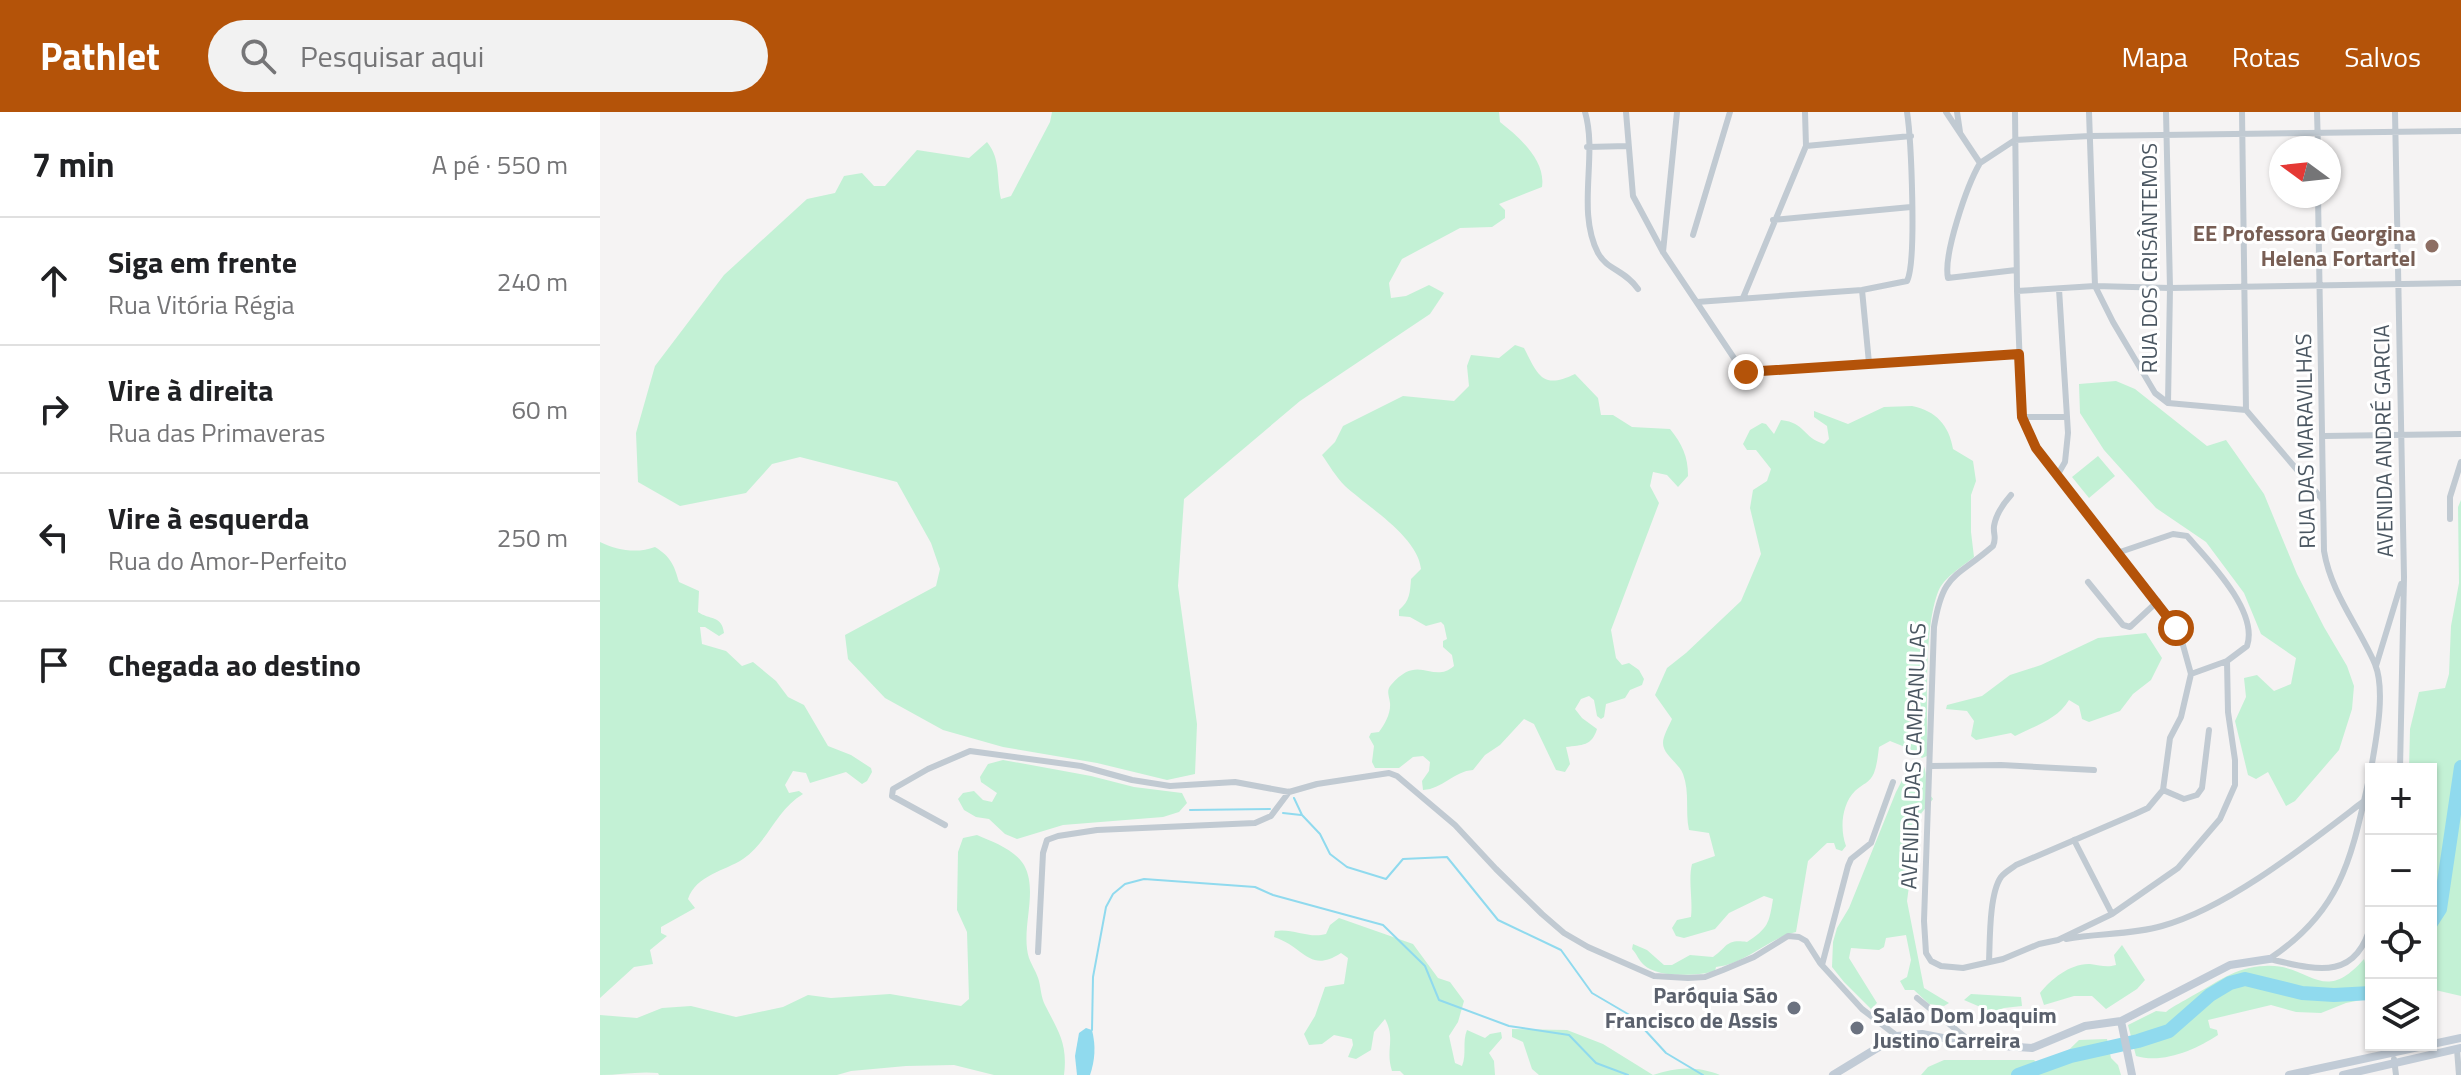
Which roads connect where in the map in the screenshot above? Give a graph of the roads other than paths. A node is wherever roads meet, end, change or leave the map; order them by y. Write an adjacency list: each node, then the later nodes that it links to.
1 (1585, 112): 27 (street)
2 (1626, 112): 25 (street)
3 (1677, 112): 33 (street)
4 (1730, 112): 32 (street)
5 (1805, 112): 26 (street)
6 (1907, 112): 21 (street)
7 (1946, 112): 19 (street)
8 (1957, 112): 19 (street)
9 (2015, 112): 24 (street)
10 (2089, 112): 22 (street)
11 (2166, 112): 20 (street, RUA DOS CRISÂNTEMOS)
12 (2242, 112): 16 (street)
13 (2317, 112): 17 (street)
14 (2395, 112): 18 (street, AVENIDA ANDRÉ GARCIA)
15 (2461, 131): 18 (street)
16 (2243, 133): 17 (street); 20 (street); 39 (street)
17 (2317, 133): 18 (street); 23 (street)
18 (2395, 133): 35 (street, AVENIDA ANDRÉ GARCIA)
19 (1960, 135): 28 (street)
20 (2166, 135): 22 (street); 40 (street, RUA DOS CRISÂNTEMOS)
21 (1911, 136): 26 (street); 29 (street)
22 (2090, 136): 24 (street); 38 (street)
23 (2317, 136)
24 (2015, 140): 28 (street); 34 (street)
25 (1628, 146): 27 (street); 33 (street)
26 (1806, 146): 31 (street)
27 (1587, 147): 41 (street)
28 (1980, 163): 34 (street)
29 (1911, 207): 31 (street); 43 (street)
30 (2318, 208): 37 (street, RUA DAS MARAVILHAS)
31 (1773, 220): 45 (street)
32 (1693, 235)
33 (1663, 252): 46 (street)
34 (2016, 270): 44 (street)
35 (2398, 283): 36 (street); 37 (street); 54 (street, AVENIDA ANDRÉ GARCIA)
36 (2461, 283)
37 (2320, 285): 39 (street); 55 (street, RUA DAS MARAVILHAS)
38 (2095, 286): 40 (street); 42 (street); 49 (street)
39 (2245, 286): 40 (street); 50 (street)
40 (2170, 288): 49 (street, RUA DOS CRISÂNTEMOS)
41 (1638, 289)
42 (2059, 289): 44 (street); 52 (street)
43 (1862, 290): 45 (street); 48 (street)
44 (2017, 291): 47 (street)
45 (1743, 298): 46 (street)
46 (1697, 302): 48 (street)
47 (2019, 354): 48 (street); 51 (street)
48 (1869, 363)
49 (2168, 403): 50 (street)
50 (2246, 410): 59 (street)
51 (2022, 417): 52 (street); 57 (street)
52 (2066, 417): 57 (street)
53 (2461, 434): 54 (street)
54 (2400, 435): 55 (street); 62 (street, AVENIDA ANDRÉ GARCIA)
55 (2324, 436): 59 (street, RUA DAS MARAVILHAS)
56 (2460, 465): 60 (street)
57 (2058, 474): 61 (street)
58 (2011, 495): 71 (street, AVENIDA DAS CAMPANULAS)
59 (2322, 499): 66 (street, RUA DAS MARAVILHAS)
60 (2450, 519)
61 (2120, 552): 64 (street); 65 (street)
62 (2404, 577): 66 (street); 70 (street, AVENIDA ANDRÉ GARCIA)
63 (2088, 582): 64 (street)
64 (2158, 601): 67 (street)
65 (2227, 661): 67 (street); 80 (street)
66 (2376, 666): 69 (street, RUA DAS MARAVILHAS)
67 (2191, 674): 74 (street)
68 (2209, 730): 74 (street)
69 (2372, 763)
70 (2400, 763)
71 (1931, 766): 72 (street); 85 (street, AVENIDA DAS CAMPANULAS)
72 (2094, 770)
73 (1893, 782): 86 (street)
74 (2163, 790): 79 (street)
75 (1289, 792): 78 (street); 83 (street); 86 (street)
76 (2365, 796): 77 (street, RUA DAS MARAVILHAS)
77 (2364, 801): 82 (street); 84 (street, RUA DAS MARAVILHAS)
78 (945, 825)
79 (2074, 840): 80 (street); 85 (street)
80 (2112, 914): 82 (street)
81 (2365, 939): 84 (street)
82 (2058, 940): 85 (street)
83 (1038, 952)
84 (2269, 959): 88 (street)
85 (1989, 962)
86 (1822, 965): 89 (street)
87 (1917, 998): 91 (street)
88 (2121, 1021): 91 (street); 96 (street)
89 (1897, 1036): 91 (street); 95 (street)
90 (2461, 1038): 93 (street)
91 (1974, 1044)
92 (2459, 1048): 94 (street); 100 (street)
93 (2393, 1052): 94 (street); 97 (street)
94 (2395, 1064): 98 (street); 99 (street)
95 (1833, 1075)
96 (2132, 1075)
97 (2289, 1075)
98 (2343, 1075)
99 (2396, 1075)
100 (2459, 1075)

